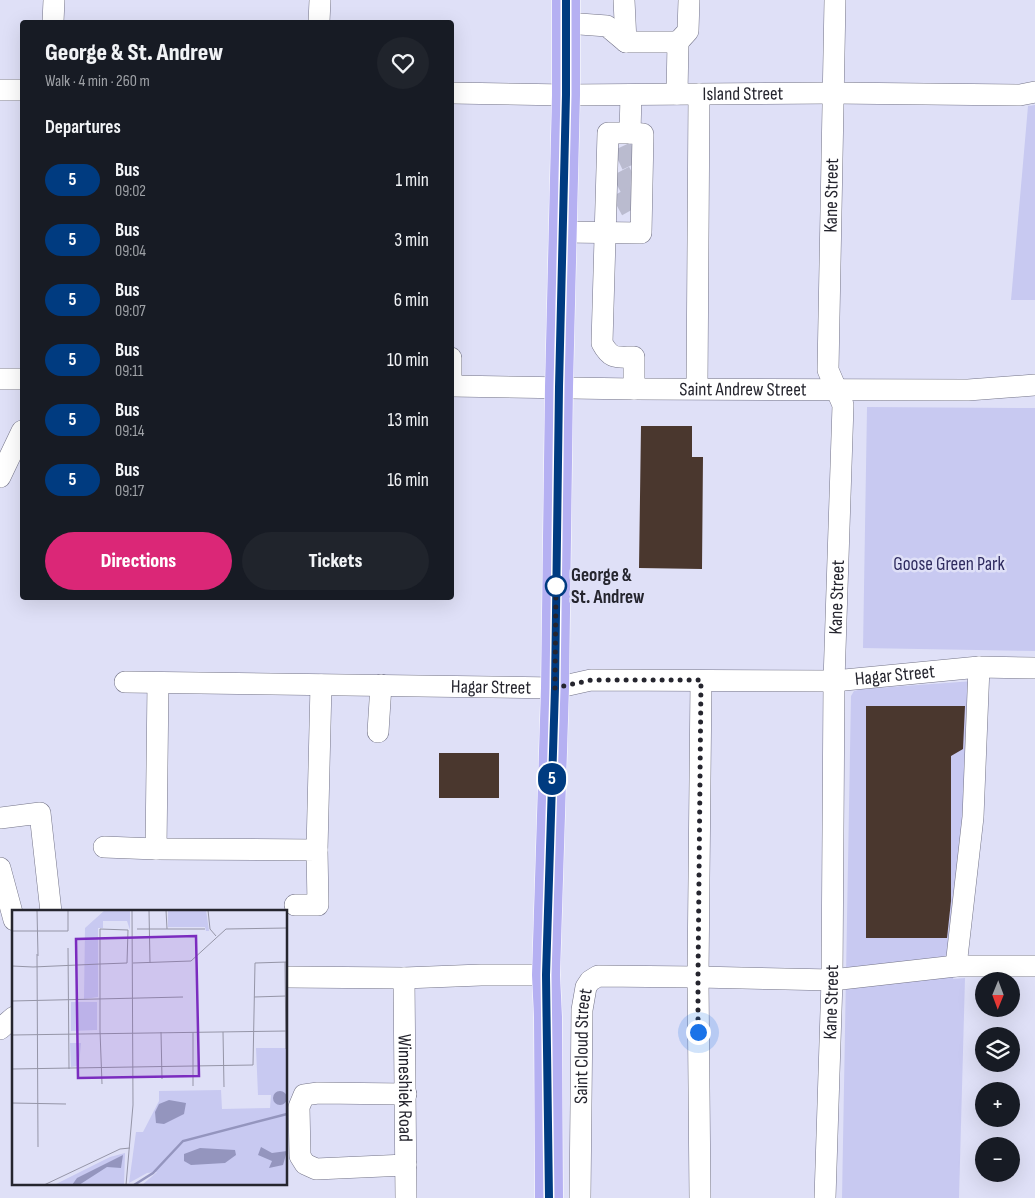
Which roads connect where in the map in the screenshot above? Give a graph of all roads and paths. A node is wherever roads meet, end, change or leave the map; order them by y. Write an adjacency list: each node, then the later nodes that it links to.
1 (54, 0): 7 (street)
2 (320, 0): 8 (street)
3 (625, 0): 9 (street)
4 (835, 0): 15 (street, Kane Street)
5 (687, 1): 10 (street)
6 (566, 12): 9 (street); 18 (main road)
7 (53, 20)
8 (319, 20)
9 (626, 42): 10 (street)
10 (678, 42): 16 (street)
11 (0, 90): 12 (street)
12 (20, 90)
13 (1035, 92): 15 (street, Island Street)
14 (454, 93): 18 (street, Island Street)
15 (833, 93): 17 (street, Island Street); 30 (street, Kane Street)
16 (677, 94): 17 (street, Island Street); 19 (street, Island Street)
17 (699, 94): 28 (street)
18 (566, 95): 19 (street, Island Street); 21 (main road)
19 (631, 95): 20 (street)
20 (626, 176): 22 (street); 22 (street)
21 (562, 232): 22 (street); 27 (main road)
22 (605, 233): 29 (street)
23 (0, 379): 24 (street)
24 (20, 379)
25 (1035, 385): 30 (street, Saint Andrew Street)
26 (454, 386): 27 (street, Saint Andrew Street)
27 (559, 387): 29 (street, Saint Andrew Street); 41 (main road)
28 (696, 388): 29 (street, Saint Andrew Street); 30 (street, Saint Andrew Street)
29 (634, 389)
30 (836, 390): 36 (street, Kane Street)
31 (20, 435): 32 (street)
32 (0, 477)
33 (979, 667): 34 (street, Hagar Street); 36 (street, Hagar Street); 51 (street)
34 (1035, 668)
35 (701, 680): 36 (street, Hagar Street); 41 (street, Hagar Street); 55 (street)
36 (834, 681): 57 (street, Kane Street)
37 (125, 682): 38 (street, Hagar Street)
38 (158, 683): 39 (street, Hagar Street); 45 (street)
39 (322, 685): 40 (street, Hagar Street); 46 (street)
40 (381, 685): 41 (street, Hagar Street); 42 (street)
41 (555, 688): 53 (main road)
42 (378, 732)
43 (0, 818): 49 (street)
44 (104, 847): 45 (street)
45 (156, 849): 46 (street)
46 (317, 850): 48 (street)
47 (0, 868): 50 (street)
48 (295, 905)
49 (51, 910)
50 (12, 913)
51 (956, 966): 52 (street, Saint Cloud Street); 57 (street, Saint Cloud Street)
52 (1035, 966)
53 (546, 975): 56 (street); 63 (main road)
54 (288, 977): 56 (street)
55 (698, 977): 57 (street, Saint Cloud Street); 64 (street, Saint Cloud Street); 65 (street)
56 (404, 978): 60 (street, Winneshiek Road)
57 (832, 980): 66 (street, Kane Street)
58 (12, 1019): 59 (street)
59 (0, 1029)
60 (406, 1094): 61 (street, Winneshiek Road); 61 (street)
61 (406, 1164): 62 (street, Winneshiek Road)
62 (406, 1198)
63 (549, 1198)
64 (580, 1198)
65 (700, 1198)
66 (825, 1198)

